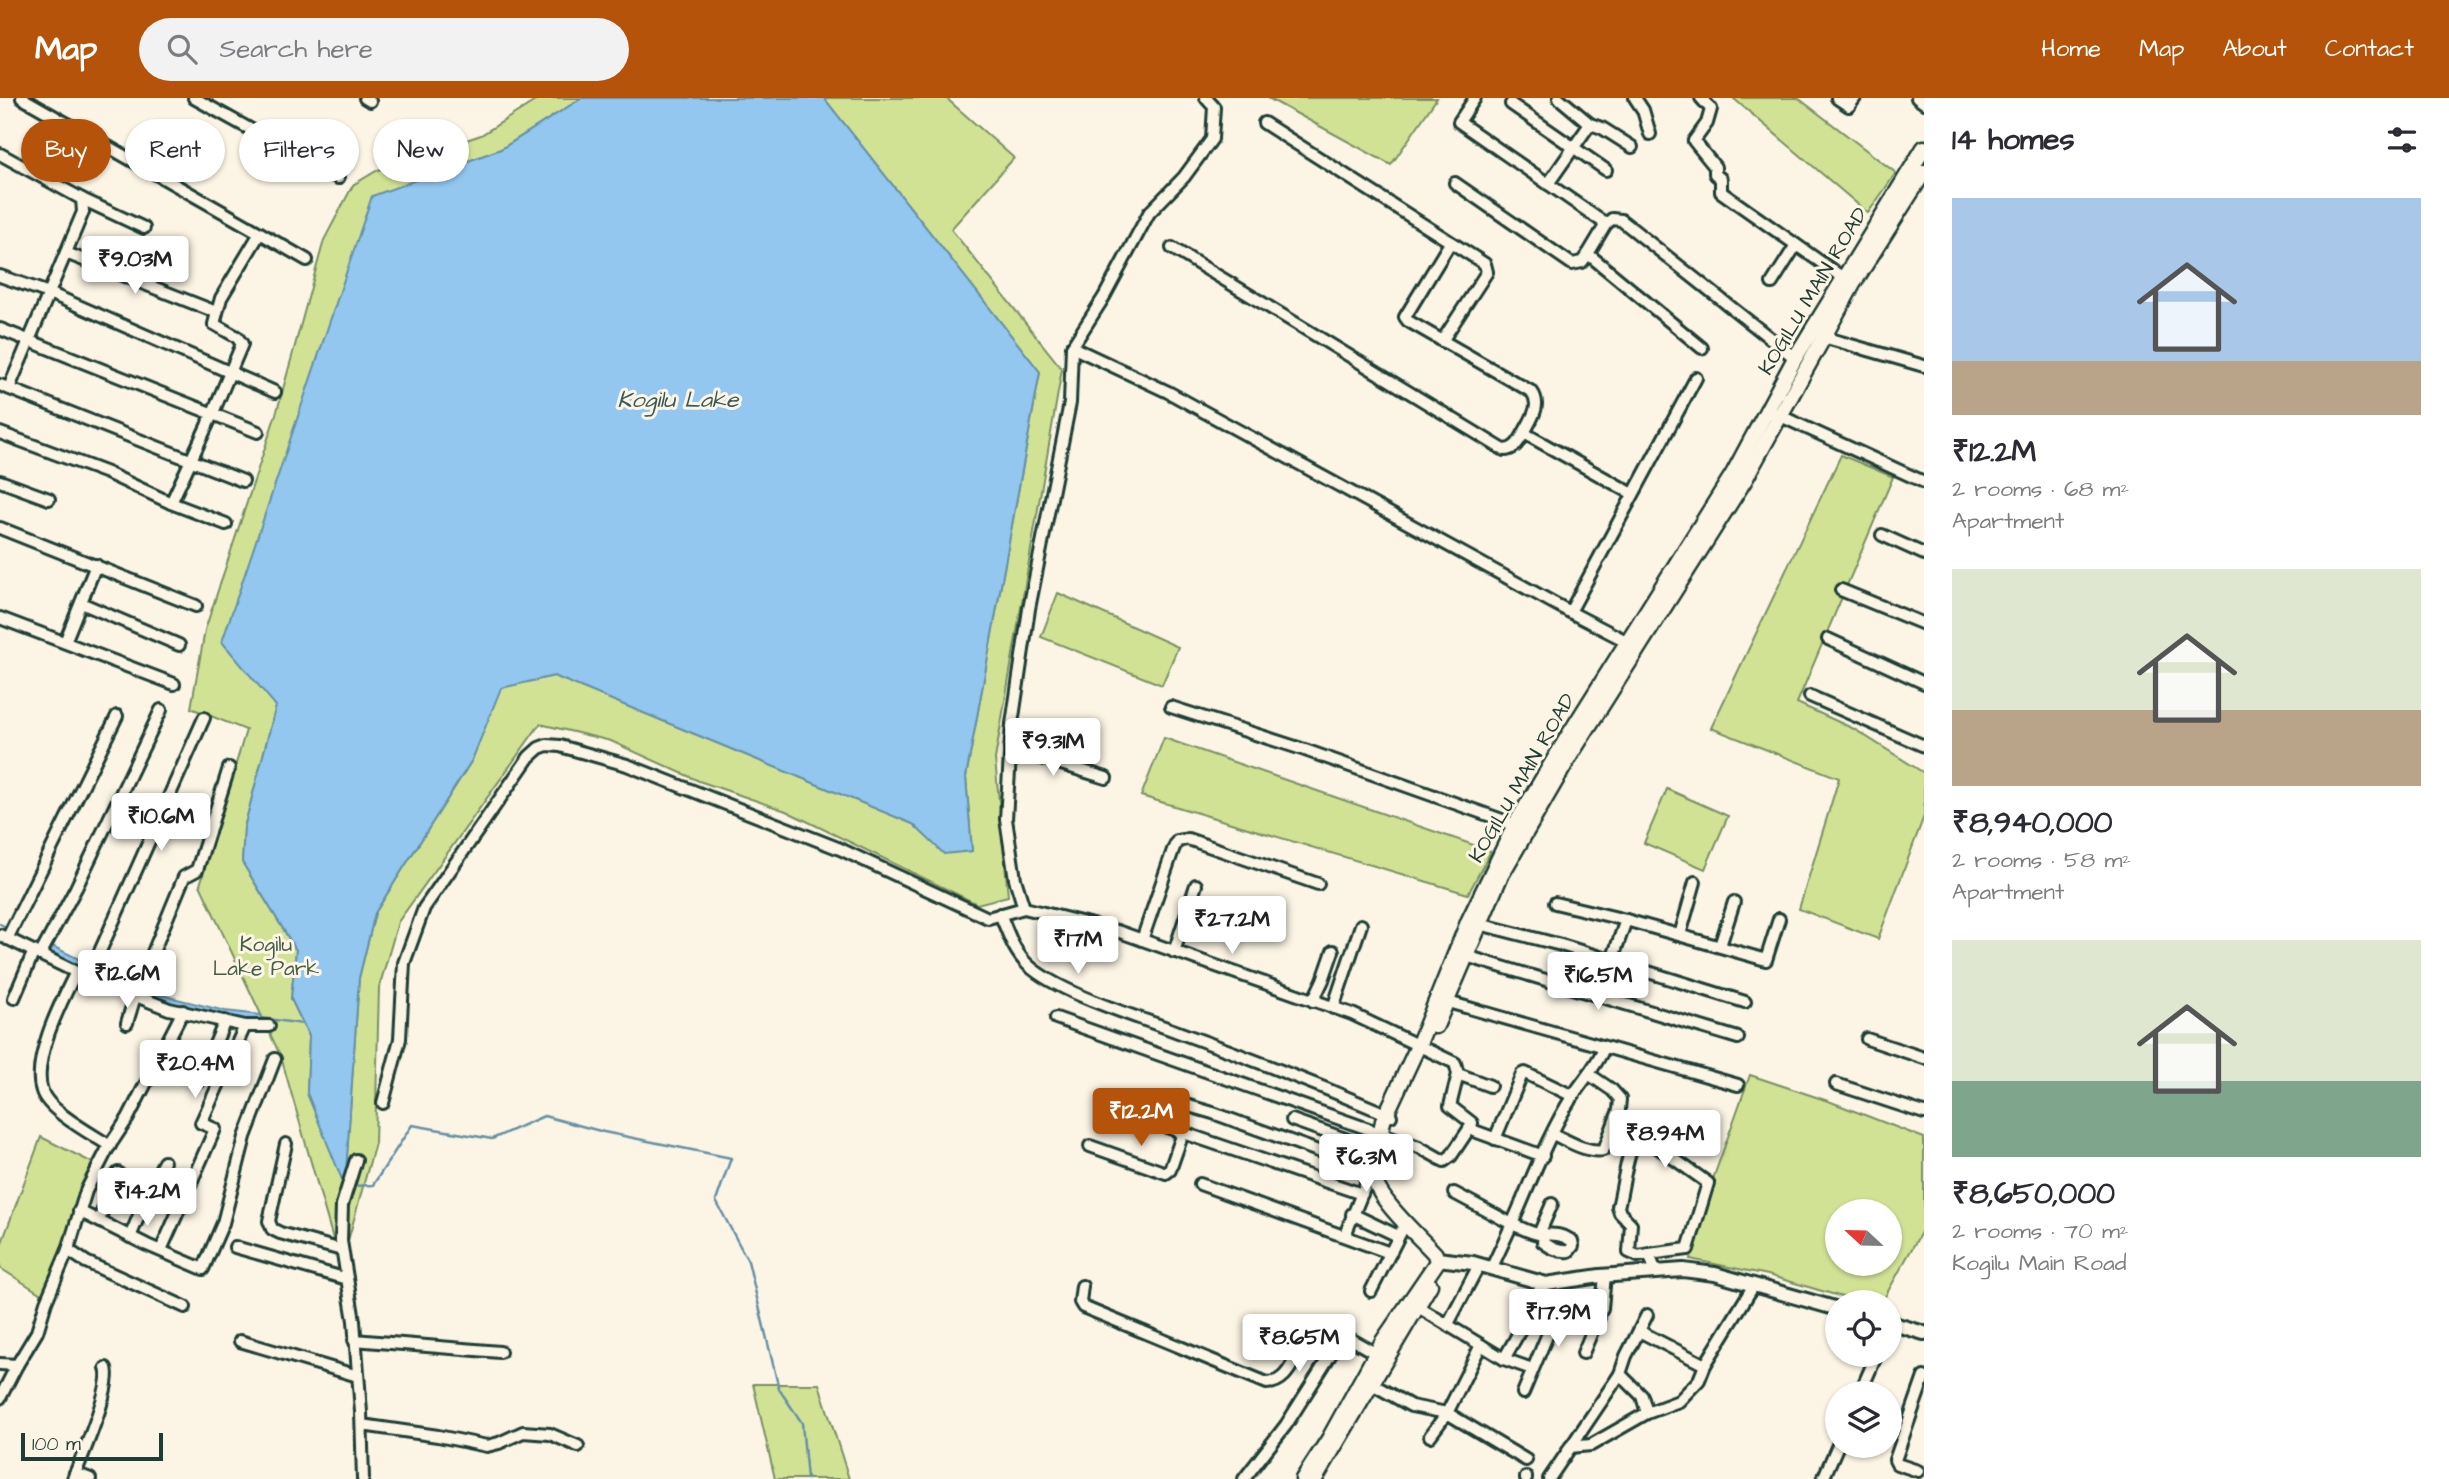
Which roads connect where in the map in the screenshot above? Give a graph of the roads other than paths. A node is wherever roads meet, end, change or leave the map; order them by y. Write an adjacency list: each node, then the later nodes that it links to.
1 (23, 98): 29 (street)
2 (194, 98): 14 (street)
3 (1206, 98): 11 (street)
4 (1475, 98): 25 (street)
5 (1559, 98): 16 (street)
6 (1635, 98): 17 (street)
7 (1702, 98): 31 (street)
8 (1837, 98): 9 (street)
9 (1855, 98)
10 (1917, 98): 12 (street)
11 (1216, 103): 45 (street)
12 (1924, 103)
13 (1511, 104): 19 (street)
14 (239, 123)
15 (1264, 123): 30 (street)
16 (1590, 124): 18 (street); 19 (street)
17 (1650, 134)
18 (1632, 147)
19 (1573, 148): 22 (street); 25 (street)
20 (1924, 148): 37 (main road, KOGILU MAIN ROAD)
21 (0, 154): 26 (street)
22 (1606, 170)
23 (1924, 172): 37 (main road, KOGILU MAIN ROAD)
24 (1455, 183): 34 (street)
25 (1548, 184): 27 (street)
26 (82, 199): 28 (street); 33 (street)
27 (1605, 224): 34 (street); 47 (street)
28 (144, 228)
29 (260, 233): 35 (street); 40 (street)
30 (1450, 243): 44 (street); 44 (street)
31 (1796, 246): 37 (street); 38 (street)
32 (1172, 248): 57 (street)
33 (66, 253): 39 (street); 40 (street)
34 (1588, 254): 46 (street)
35 (307, 261)
36 (0, 276): 39 (street)
37 (1847, 281): 42 (main road, KOGILU MAIN ROAD); 47 (main road, KOGILU MAIN ROAD)
38 (1773, 284)
39 (49, 293): 43 (street); 49 (street)
40 (216, 312): 49 (street)
41 (0, 329): 43 (street)
42 (1823, 337): 48 (street); 53 (main road, KOGILU MAIN ROAD)
43 (31, 340): 51 (street); 54 (street)
44 (1442, 341): 57 (street)
45 (1072, 347): 73 (street); 88 (street)
46 (1702, 348)
47 (1794, 358): 53 (main road, KOGILU MAIN ROAD)
48 (1924, 366)
49 (231, 373): 52 (street); 54 (street)
50 (1696, 378): 62 (street)
51 (5, 387): 58 (street)
52 (275, 392)
53 (1773, 412): 61 (street); 78 (main road, KOGILU MAIN ROAD); 91 (main road, KOGILU MAIN ROAD)
54 (212, 415): 55 (street); 58 (street)
55 (258, 432)
56 (0, 433): 64 (street)
57 (1524, 433): 62 (street)
58 (190, 460): 60 (street); 64 (street)
59 (0, 481): 63 (street)
60 (243, 481)
61 (1924, 482)
62 (1633, 494): 73 (street)
63 (49, 499)
64 (171, 503): 65 (street)
65 (226, 524)
66 (0, 528): 69 (street)
67 (1882, 535): 68 (street)
68 (1924, 554)
69 (96, 565): 71 (street); 72 (street)
70 (1841, 590): 75 (street)
71 (81, 603): 77 (street); 79 (street)
72 (196, 606)
73 (1570, 612): 78 (street)
74 (0, 618): 77 (street)
75 (1924, 624)
76 (1828, 639): 80 (street)
77 (65, 642): 81 (street)
78 (1628, 642): 91 (main road, KOGILU MAIN ROAD)
79 (179, 645)
80 (1924, 682)
81 (174, 684)
82 (1810, 696): 87 (street)
83 (1171, 707): 91 (street)
84 (162, 710): 109 (street)
85 (117, 716): 104 (street)
86 (204, 718): 113 (street)
87 (1924, 746)
88 (1010, 748): 90 (street); 97 (street)
89 (229, 768): 114 (street)
90 (1105, 778)
91 (1522, 827): 101 (main road, KOGILU MAIN ROAD); 128 (main road, KOGILU MAIN ROAD)
92 (1695, 883): 103 (street)
93 (1318, 884): 105 (street)
94 (1196, 885): 108 (street)
95 (1734, 902): 106 (street)
96 (1555, 903): 100 (street)
97 (1024, 908): 98 (street); 105 (street)
98 (1000, 914): 140 (street); 143 (street)
99 (1779, 919): 106 (street)
100 (1626, 920): 103 (street); 111 (street)
101 (1479, 924): 110 (main road, KOGILU MAIN ROAD); 111 (street)
102 (1361, 925): 119 (street)
103 (1680, 935): 106 (street)
104 (3, 937): 109 (street)
105 (1142, 940): 108 (street)
106 (1720, 946)
107 (1332, 951): 116 (street)
108 (1174, 952): 116 (street)
109 (37, 953): 112 (street); 115 (street)
110 (1466, 956): 117 (main road, KOGILU MAIN ROAD); 126 (street)
111 (1612, 960): 118 (street)
112 (76, 972): 113 (street); 151 (street)
113 (89, 976): 114 (street)
114 (135, 996): 120 (street); 123 (street)
115 (14, 998)
116 (1313, 1001): 119 (street)
117 (1448, 1002): 128 (main road, KOGILU MAIN ROAD); 129 (street)
118 (1745, 1002)
119 (1333, 1008): 128 (street)
120 (183, 1011): 122 (street); 151 (street)
121 (1056, 1018): 147 (street)
122 (225, 1021): 124 (street); 134 (street)
123 (127, 1023)
124 (245, 1026): 125 (street); 173 (street)
125 (269, 1026)
126 (1738, 1038)
127 (1867, 1039): 130 (street)
128 (1421, 1048): 132 (street); 143 (main road, KOGILU MAIN ROAD)
129 (1604, 1048): 133 (street); 136 (street)
130 (1924, 1058)
131 (275, 1059): 173 (street)
132 (1458, 1074): 137 (street); 145 (street)
133 (1590, 1075): 138 (street); 148 (street)
134 (199, 1081)
135 (1836, 1084): 142 (street)
136 (1738, 1085)
137 (1490, 1086)
138 (1573, 1096): 148 (street); 149 (street)
139 (1168, 1100): 158 (street)
140 (383, 1103)
141 (1114, 1109): 146 (street)
142 (1924, 1113)
143 (1388, 1115): 147 (main road, KOGILU MAIN ROAD)
144 (1292, 1120): 153 (street)
145 (1469, 1129): 147 (street); 149 (street)
146 (1183, 1133): 152 (street); 161 (street)
147 (1382, 1133): 153 (main road, KOGILU MAIN ROAD)
148 (1553, 1134): 154 (street)
149 (1495, 1139): 154 (street)
150 (286, 1144): 174 (street)
151 (110, 1146): 163 (street)
152 (1090, 1146)
153 (1377, 1150): 158 (main road, KOGILU MAIN ROAD)
154 (1543, 1156): 167 (street)
155 (356, 1160): 174 (street)
156 (163, 1162): 170 (street)
157 (118, 1173): 165 (street)
158 (1374, 1173): 161 (street); 166 (main road); 177 (main road)
159 (1200, 1185): 168 (street)
160 (1454, 1193): 167 (street)
161 (1362, 1194): 164 (street)
162 (1552, 1204): 167 (street)
163 (79, 1211): 165 (street); 172 (street)
164 (1352, 1214): 168 (street); 169 (street)
165 (99, 1220): 170 (street)
166 (1406, 1222): 169 (street); 177 (main road)
167 (1512, 1224): 178 (street)
168 (1345, 1235): 175 (street)
169 (1398, 1236): 175 (street)
170 (130, 1237): 173 (street)
171 (235, 1247): 181 (street)
172 (68, 1250): 187 (street); 205 (street)
173 (162, 1250)
174 (342, 1250): 181 (street)
175 (1390, 1253): 185 (street)
176 (1649, 1254): 176 (street); 179 (street)
177 (1441, 1259): 178 (street); 188 (main road); 193 (main road)
178 (1486, 1266): 182 (street); 191 (street)
179 (1656, 1272): 180 (street); 183 (street)
180 (1605, 1275): 182 (street); 190 (street)
181 (347, 1279): 197 (street)
182 (1542, 1282): 203 (street)
183 (1754, 1285): 186 (street); 206 (street)
184 (1082, 1286): 196 (street)
185 (1371, 1292)
186 (1825, 1304)
187 (185, 1307)
188 (1418, 1307): 191 (street); 193 (main road)
189 (1647, 1315): 194 (street)
190 (1599, 1318): 201 (street); 208 (street)
191 (1448, 1324): 199 (street)
192 (1902, 1327): 195 (street)
193 (1396, 1331): 202 (main road); 212 (main road)
194 (1639, 1331): 206 (street); 209 (street)
195 (1924, 1333)
196 (1343, 1335): 202 (street); 227 (street)
197 (354, 1340): 200 (street); 210 (street)
198 (240, 1341): 210 (street)
199 (1481, 1345): 203 (street); 215 (street)
200 (500, 1352)
201 (1583, 1353)
202 (1377, 1354): 228 (main road)
203 (1504, 1359): 208 (street)
204 (0, 1364): 205 (street)
205 (17, 1364): 214 (street)
206 (1705, 1365): 216 (street)
207 (106, 1368): 224 (street)
208 (1532, 1369): 213 (street)
209 (1620, 1374): 216 (street); 220 (street)
210 (358, 1376): 217 (street)
211 (1924, 1377): 223 (street)
212 (1372, 1384): 215 (street); 229 (main road)
213 (1523, 1393)
214 (0, 1398)
215 (1447, 1413): 218 (street); 222 (street)
216 (1647, 1413): 220 (street)
217 (362, 1424): 219 (street); 226 (street)
218 (1430, 1436)
219 (578, 1446)
220 (1570, 1447): 230 (street)
221 (1833, 1458): 231 (street)
222 (1526, 1460)
223 (1918, 1471)
224 (74, 1476): 225 (street)
225 (90, 1479)
226 (363, 1479)
227 (1244, 1479)
228 (1303, 1479)
229 (1315, 1479)
230 (1549, 1479)
231 (1823, 1479)

